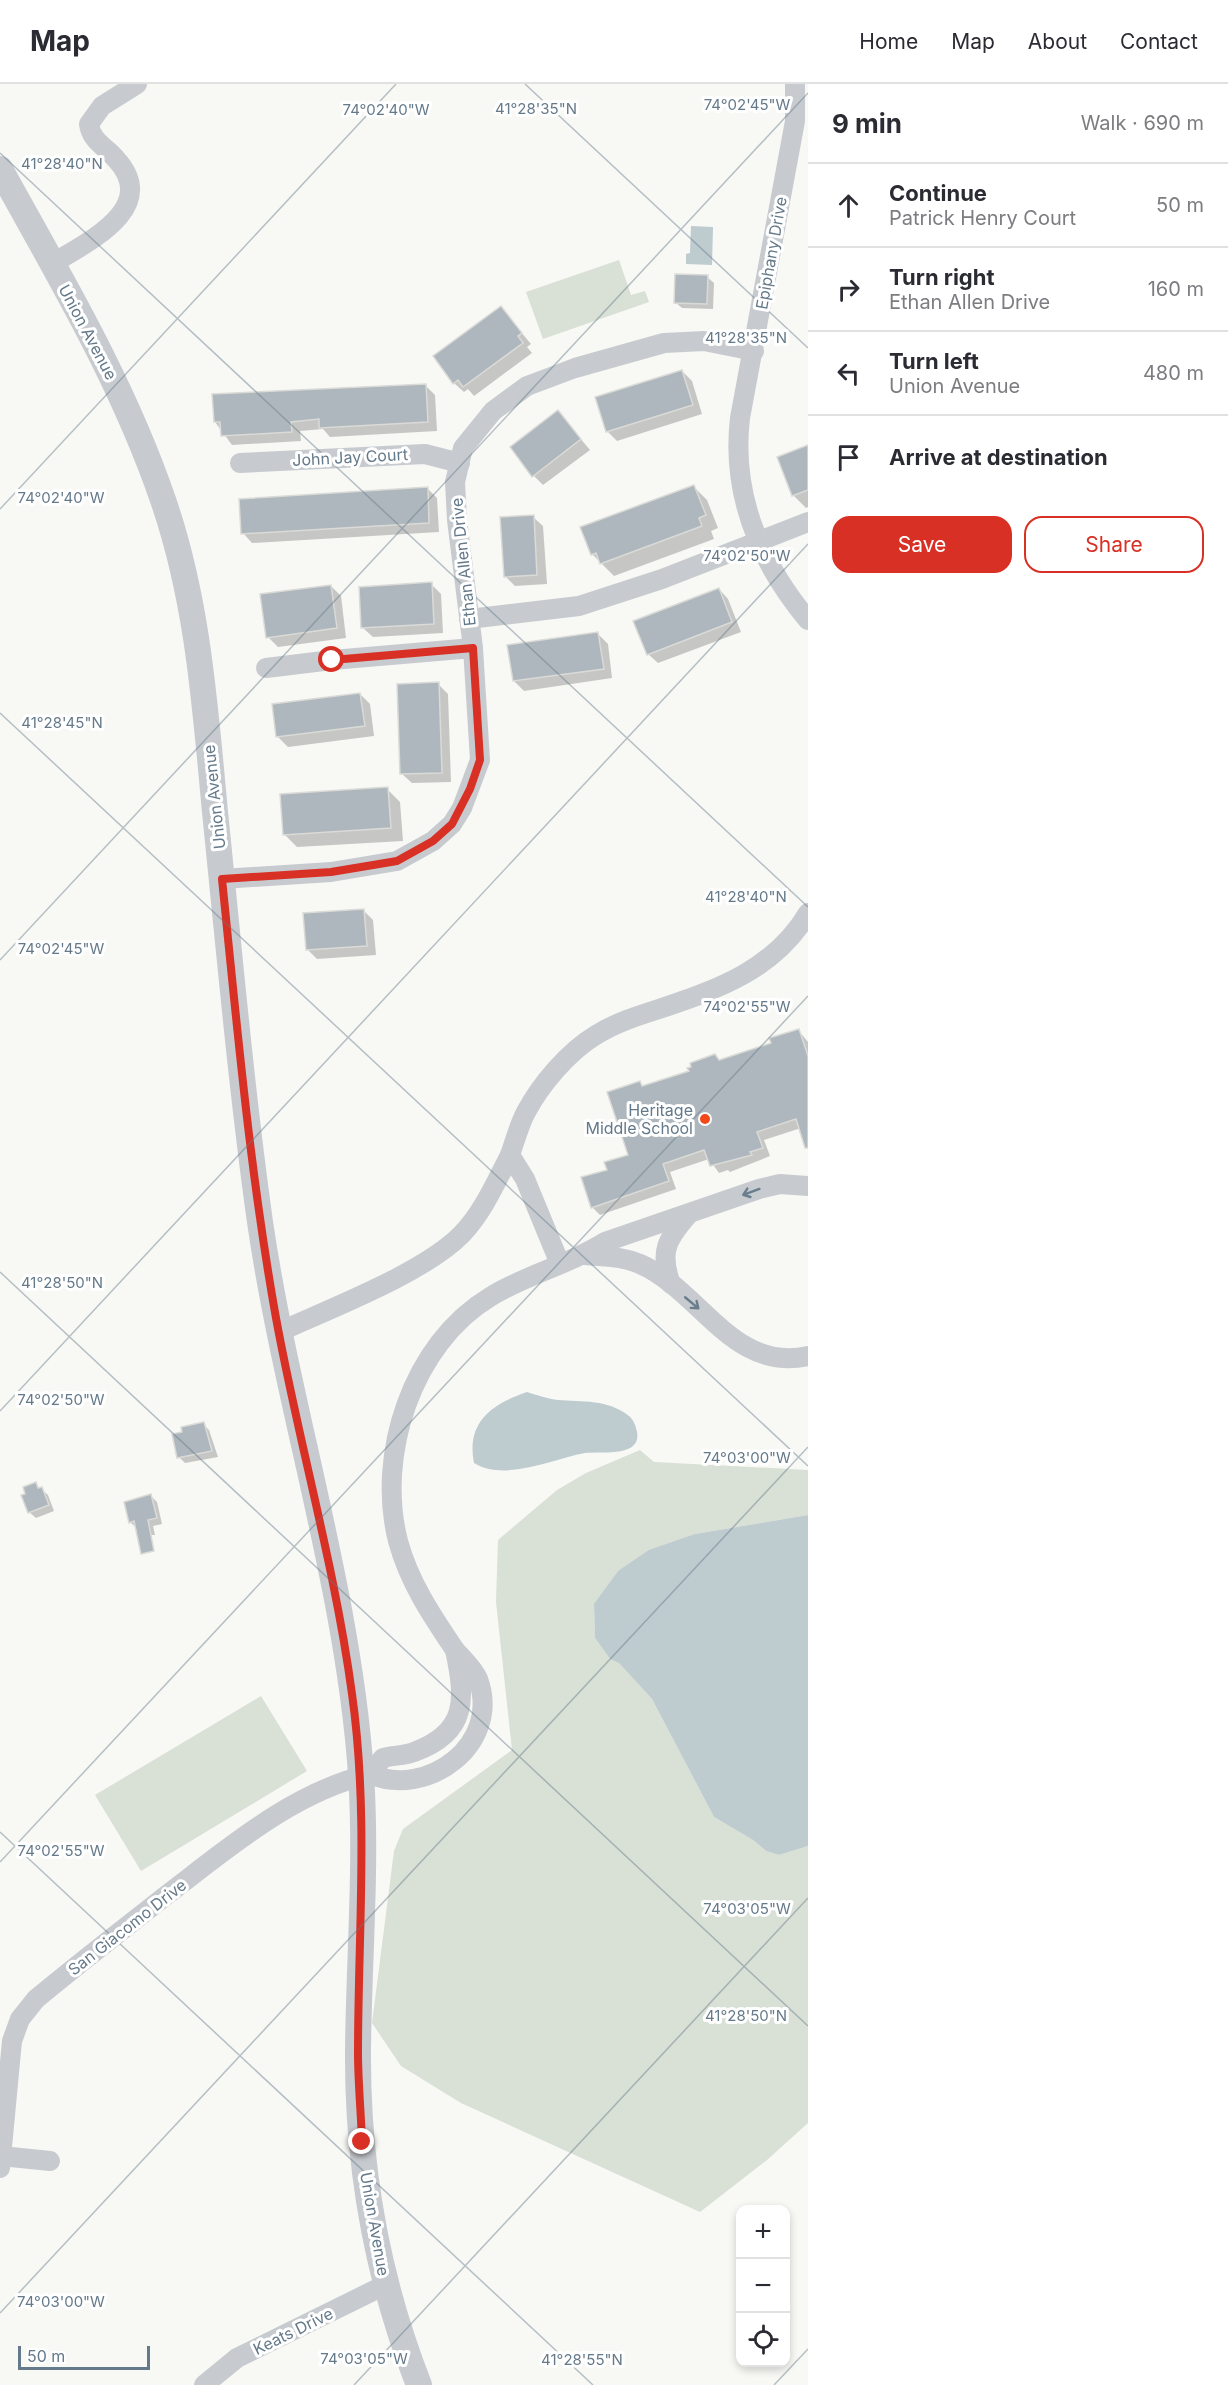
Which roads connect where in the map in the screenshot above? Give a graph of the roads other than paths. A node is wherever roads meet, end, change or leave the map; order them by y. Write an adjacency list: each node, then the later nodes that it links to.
1 (137, 84): 4 (street)
2 (795, 84): 5 (street, Epiphany Drive)
3 (0, 169): 4 (street, Union Avenue)
4 (52, 264): 14 (street, Union Avenue)
5 (754, 351): 7 (street, Ethan Allen Drive); 9 (street, Epiphany Drive)
6 (240, 462): 7 (street, John Jay Court)
7 (460, 463): 10 (street, Ethan Allen Drive)
8 (808, 522): 9 (street)
9 (758, 540): 10 (street); 11 (street, Epiphany Drive)
10 (469, 619): 12 (street, Ethan Allen Drive)
11 (808, 620)
12 (473, 648): 13 (street); 14 (street, Ethan Allen Drive)
13 (266, 668)
14 (222, 879): 23 (street, Union Avenue)
15 (808, 913): 16 (street)
16 (800, 939): 17 (street)
17 (510, 1155): 21 (street); 23 (street)
18 (808, 1186): 19 (street, one-way to 19)
19 (688, 1215): 20 (street); 22 (street)
20 (585, 1255): 21 (street); 22 (street)
21 (560, 1264): 25 (street)
22 (670, 1284): 24 (street, one-way to 24)
23 (279, 1332): 26 (street, Union Avenue)
24 (808, 1356)
25 (455, 1650): 26 (street, San Giacomo Drive); 26 (street)
26 (365, 1775): 28 (street, San Giacomo Drive); 29 (street, Union Avenue)
27 (50, 2161): 28 (street, San Giacomo Drive)
28 (0, 2162)
29 (387, 2284): 30 (street, Keats Drive); 31 (street, Union Avenue)
30 (204, 2385)
31 (419, 2385)

